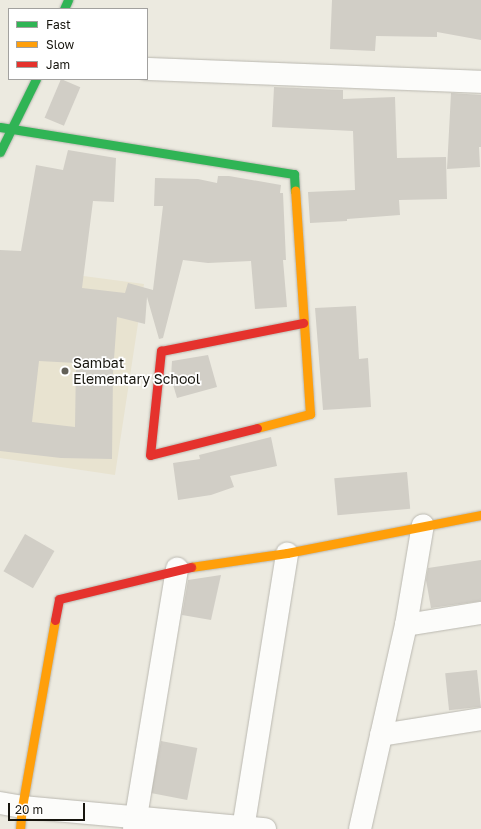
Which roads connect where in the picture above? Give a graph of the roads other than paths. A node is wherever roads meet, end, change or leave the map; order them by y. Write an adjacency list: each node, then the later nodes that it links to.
1 (148, 69): 3 (street)
2 (35, 80): 5 (street)
3 (481, 82)
4 (0, 127): 5 (street)
5 (10, 130): 6 (street); 7 (street)
6 (0, 152)
7 (303, 323): 7 (street)
8 (481, 515): 9 (street)
9 (423, 525): 10 (street); 13 (street)
10 (287, 553): 11 (street); 19 (street)
11 (177, 570): 17 (street); 18 (street)
12 (481, 613): 13 (street)
13 (406, 625): 15 (street)
14 (481, 718): 15 (street)
15 (381, 735): 22 (street)
16 (0, 803): 17 (street)
17 (22, 807): 18 (street); 20 (street)
18 (134, 823): 19 (street)
19 (243, 828): 21 (street)
20 (20, 829)
21 (265, 829)
22 (360, 829)

